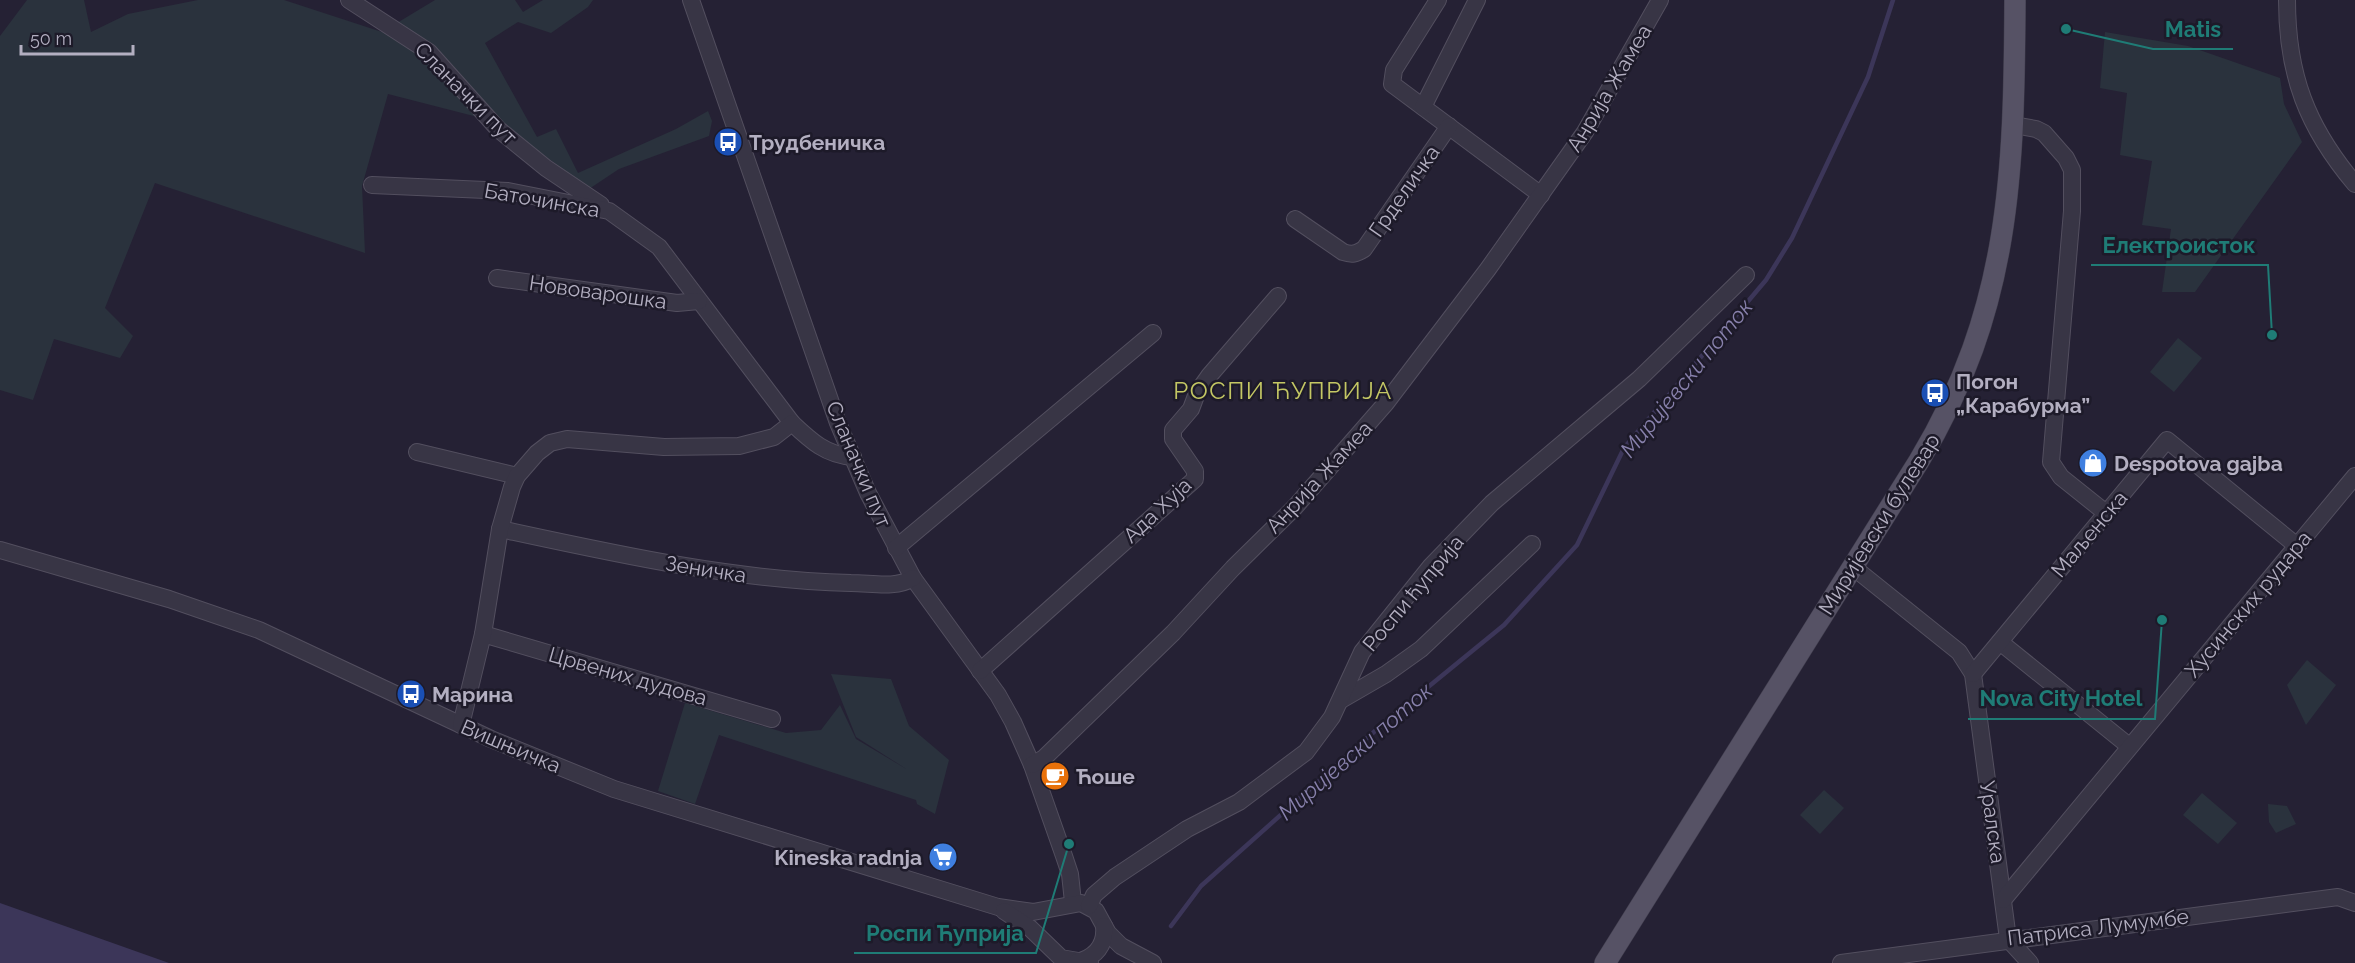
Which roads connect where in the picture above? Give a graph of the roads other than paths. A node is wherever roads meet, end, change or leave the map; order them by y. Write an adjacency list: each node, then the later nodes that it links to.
1 (349, 0): 14 (street, Сланачки пут)
2 (691, 0): 23 (street, Сланачки пут)
3 (1438, 0): 8 (street)
4 (1478, 0): 8 (street)
5 (1660, 0): 13 (street, Анрија Жамеа)
6 (2015, 0): 9 (main road, Миријевски булевар)
7 (2287, 0): 12 (street)
8 (1423, 107): 10 (street)
9 (2014, 125): 26 (street); 32 (main road, Миријевски булевар)
10 (1449, 126): 13 (street); 15 (street, Грделичка)
11 (372, 184): 14 (street, Баточинска)
12 (2355, 184)
13 (1541, 195): 42 (street, Анрија Жамеа)
14 (609, 211): 19 (street, Баточинска)
15 (1295, 219)
16 (1746, 275): 38 (street, Роспи ћуприја)
17 (497, 278): 19 (street, Нововарошка)
18 (1278, 296): 36 (street, Ада Хуја)
19 (699, 301): 21 (street, Баточинска)
20 (1153, 333): 30 (street)
21 (792, 423): 23 (street); 24 (street)
22 (417, 452): 24 (street)
23 (853, 457): 30 (street, Сланачки пут)
24 (516, 476): 27 (street)
25 (2355, 476): 29 (street, Хусинских рудара)
26 (2106, 513): 29 (street, Маљенска); 35 (street, Маљенска)
27 (500, 529): 33 (street, Зеничка); 34 (street)
28 (1532, 544): 38 (street)
29 (2297, 546): 41 (street, Хусинских рудара)
30 (896, 548): 33 (street, Сланачки пут)
31 (0, 550): 40 (street, Вишњичка)
32 (1853, 567): 37 (street); 52 (main road, Миријевски булевар)
33 (914, 578): 36 (street, Сланачки пут)
34 (483, 634): 39 (street, Црвених дудова); 40 (street)
35 (2000, 642): 37 (street, Маљенска); 41 (street)
36 (980, 670): 42 (street, Сланачки пут)
37 (1973, 674): 44 (street, Уралска)
38 (1341, 699): 45 (street, Роспи ћуприја)
39 (772, 719)
40 (461, 725): 46 (street, Вишњичка)
41 (2129, 746): 44 (street, Хусинских рудара)
42 (1032, 765): 45 (street, Сланачки пут)
43 (2353, 898): 48 (street, Патриса Лумумбе)
44 (2003, 900): 48 (street, Уралска)
45 (1073, 906): 46 (street, Вишњичка); 47 (street); 49 (street)
46 (998, 907): 49 (street, Вишњичка)
47 (1104, 926): 50 (street, Вишњичка); 51 (street)
48 (2008, 939): 53 (street, Патриса Лумумбе); 54 (street)
49 (1049, 946): 50 (street, Вишњичка)
50 (1084, 962)
51 (1153, 963)
52 (1605, 963)
53 (1841, 963)
54 (2030, 963)

